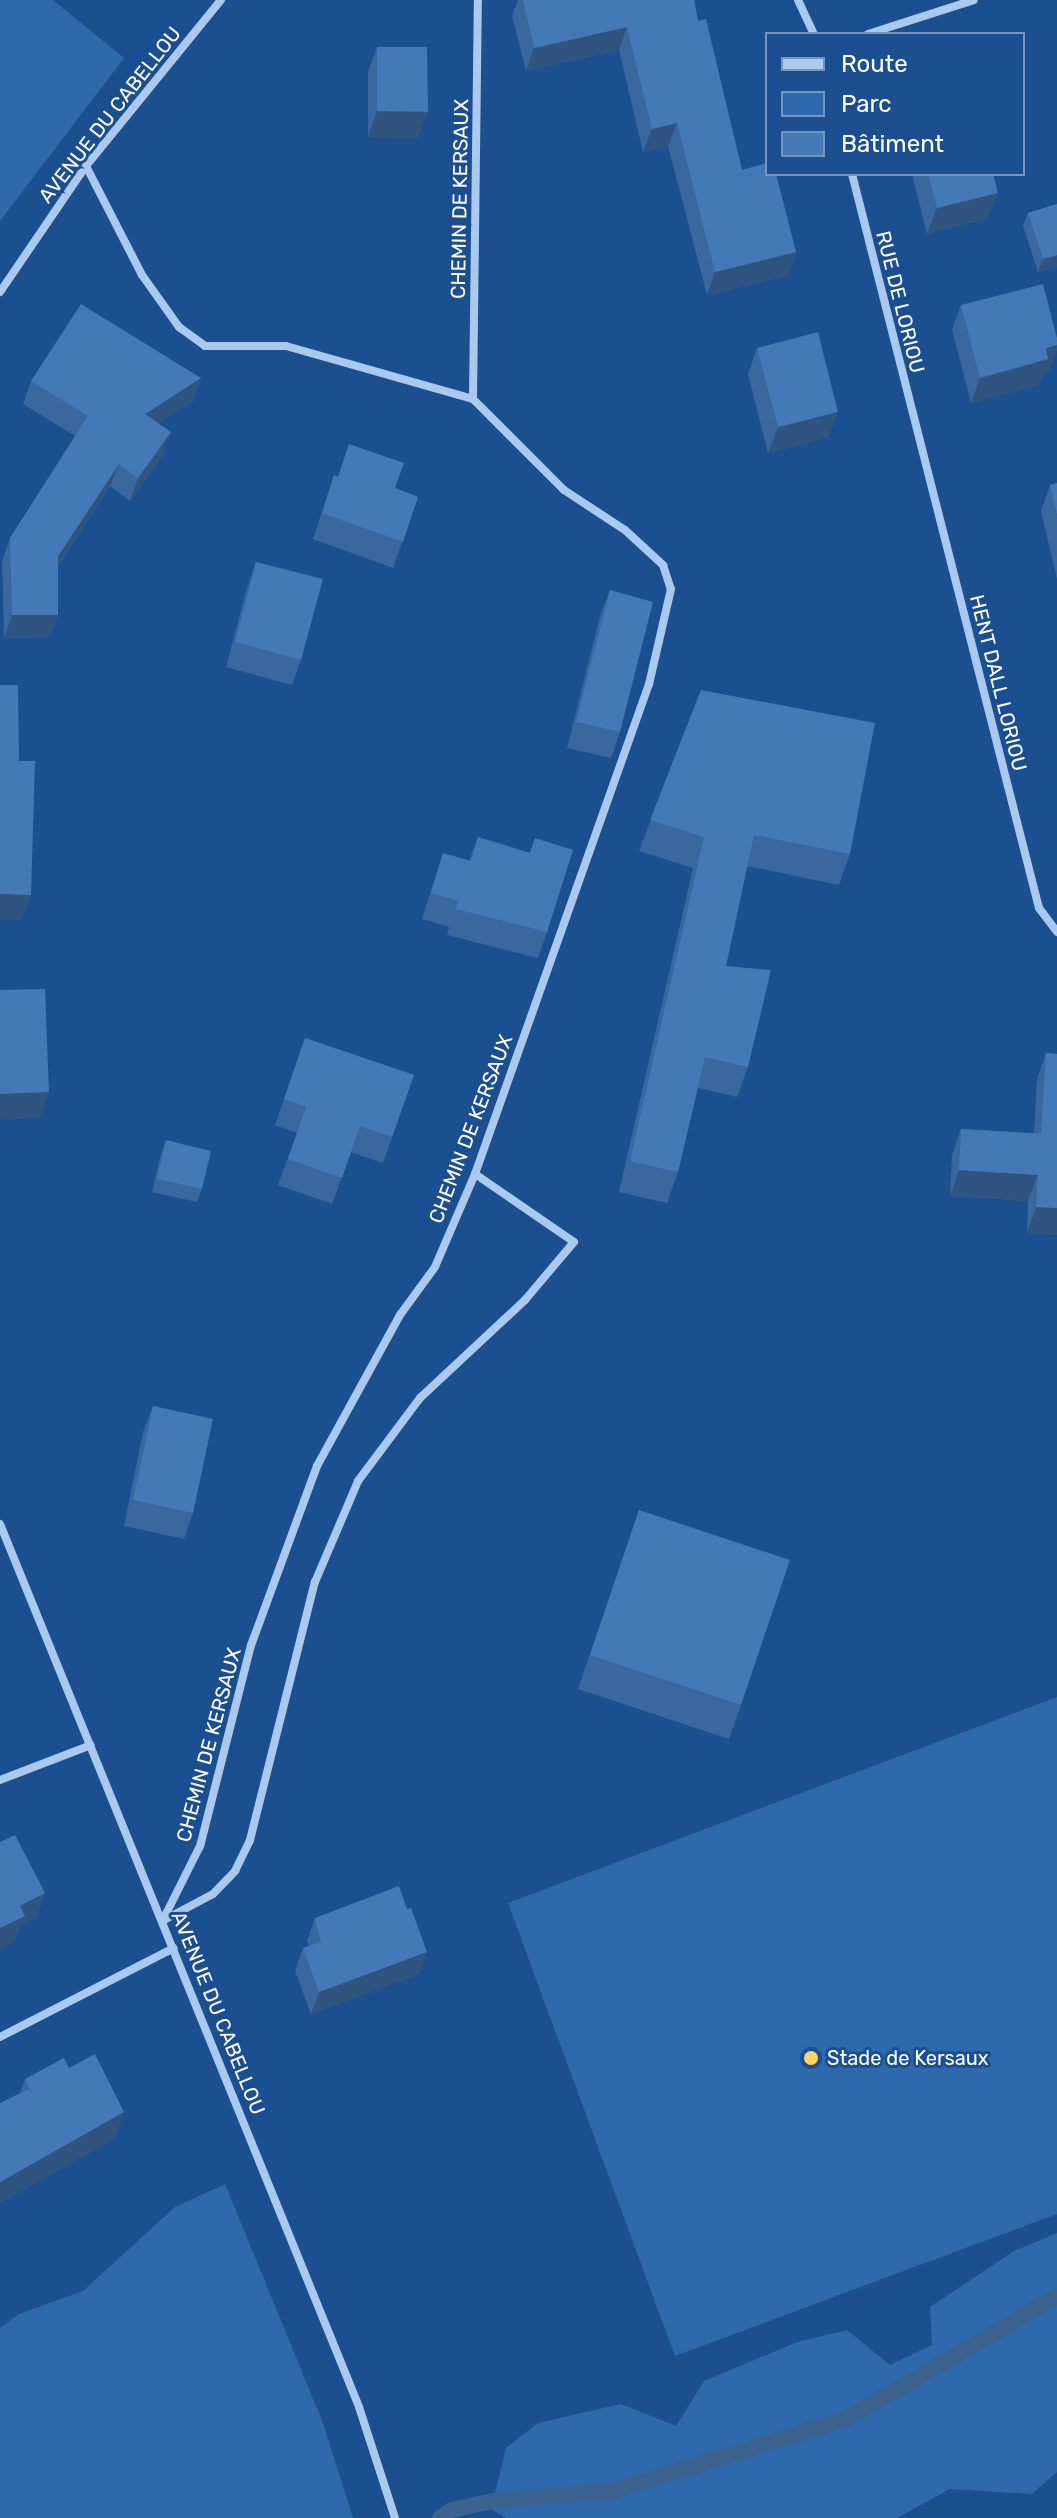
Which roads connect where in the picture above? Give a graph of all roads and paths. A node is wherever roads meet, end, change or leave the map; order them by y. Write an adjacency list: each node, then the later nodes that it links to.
1 (221, 0): 7 (street, AVENUE DU CABELLOU)
2 (478, 0): 10 (street, CHEMIN DE KERSAUX)
3 (798, 0): 5 (street)
4 (974, 0): 6 (street)
5 (813, 32)
6 (874, 32)
7 (86, 166): 9 (street, AVENUE DU CABELLOU); 10 (street, CHEMIN DE KERSAUX)
8 (853, 176): 11 (street, RUE DE LORIOU)
9 (0, 292)
10 (473, 399): 13 (street, CHEMIN DE KERSAUX)
11 (918, 437): 12 (street, HENT DALL LORIOU)
12 (1057, 932)
13 (475, 1174): 17 (street, CHEMIN DE KERSAUX); 17 (street)
14 (0, 1524): 15 (street, AVENUE DU CABELLOU)
15 (91, 1745): 16 (street); 17 (street, AVENUE DU CABELLOU)
16 (0, 1780)
17 (163, 1920): 18 (street, AVENUE DU CABELLOU)
18 (174, 1948): 19 (street); 20 (street, AVENUE DU CABELLOU)
19 (0, 2037)
20 (395, 2518)

